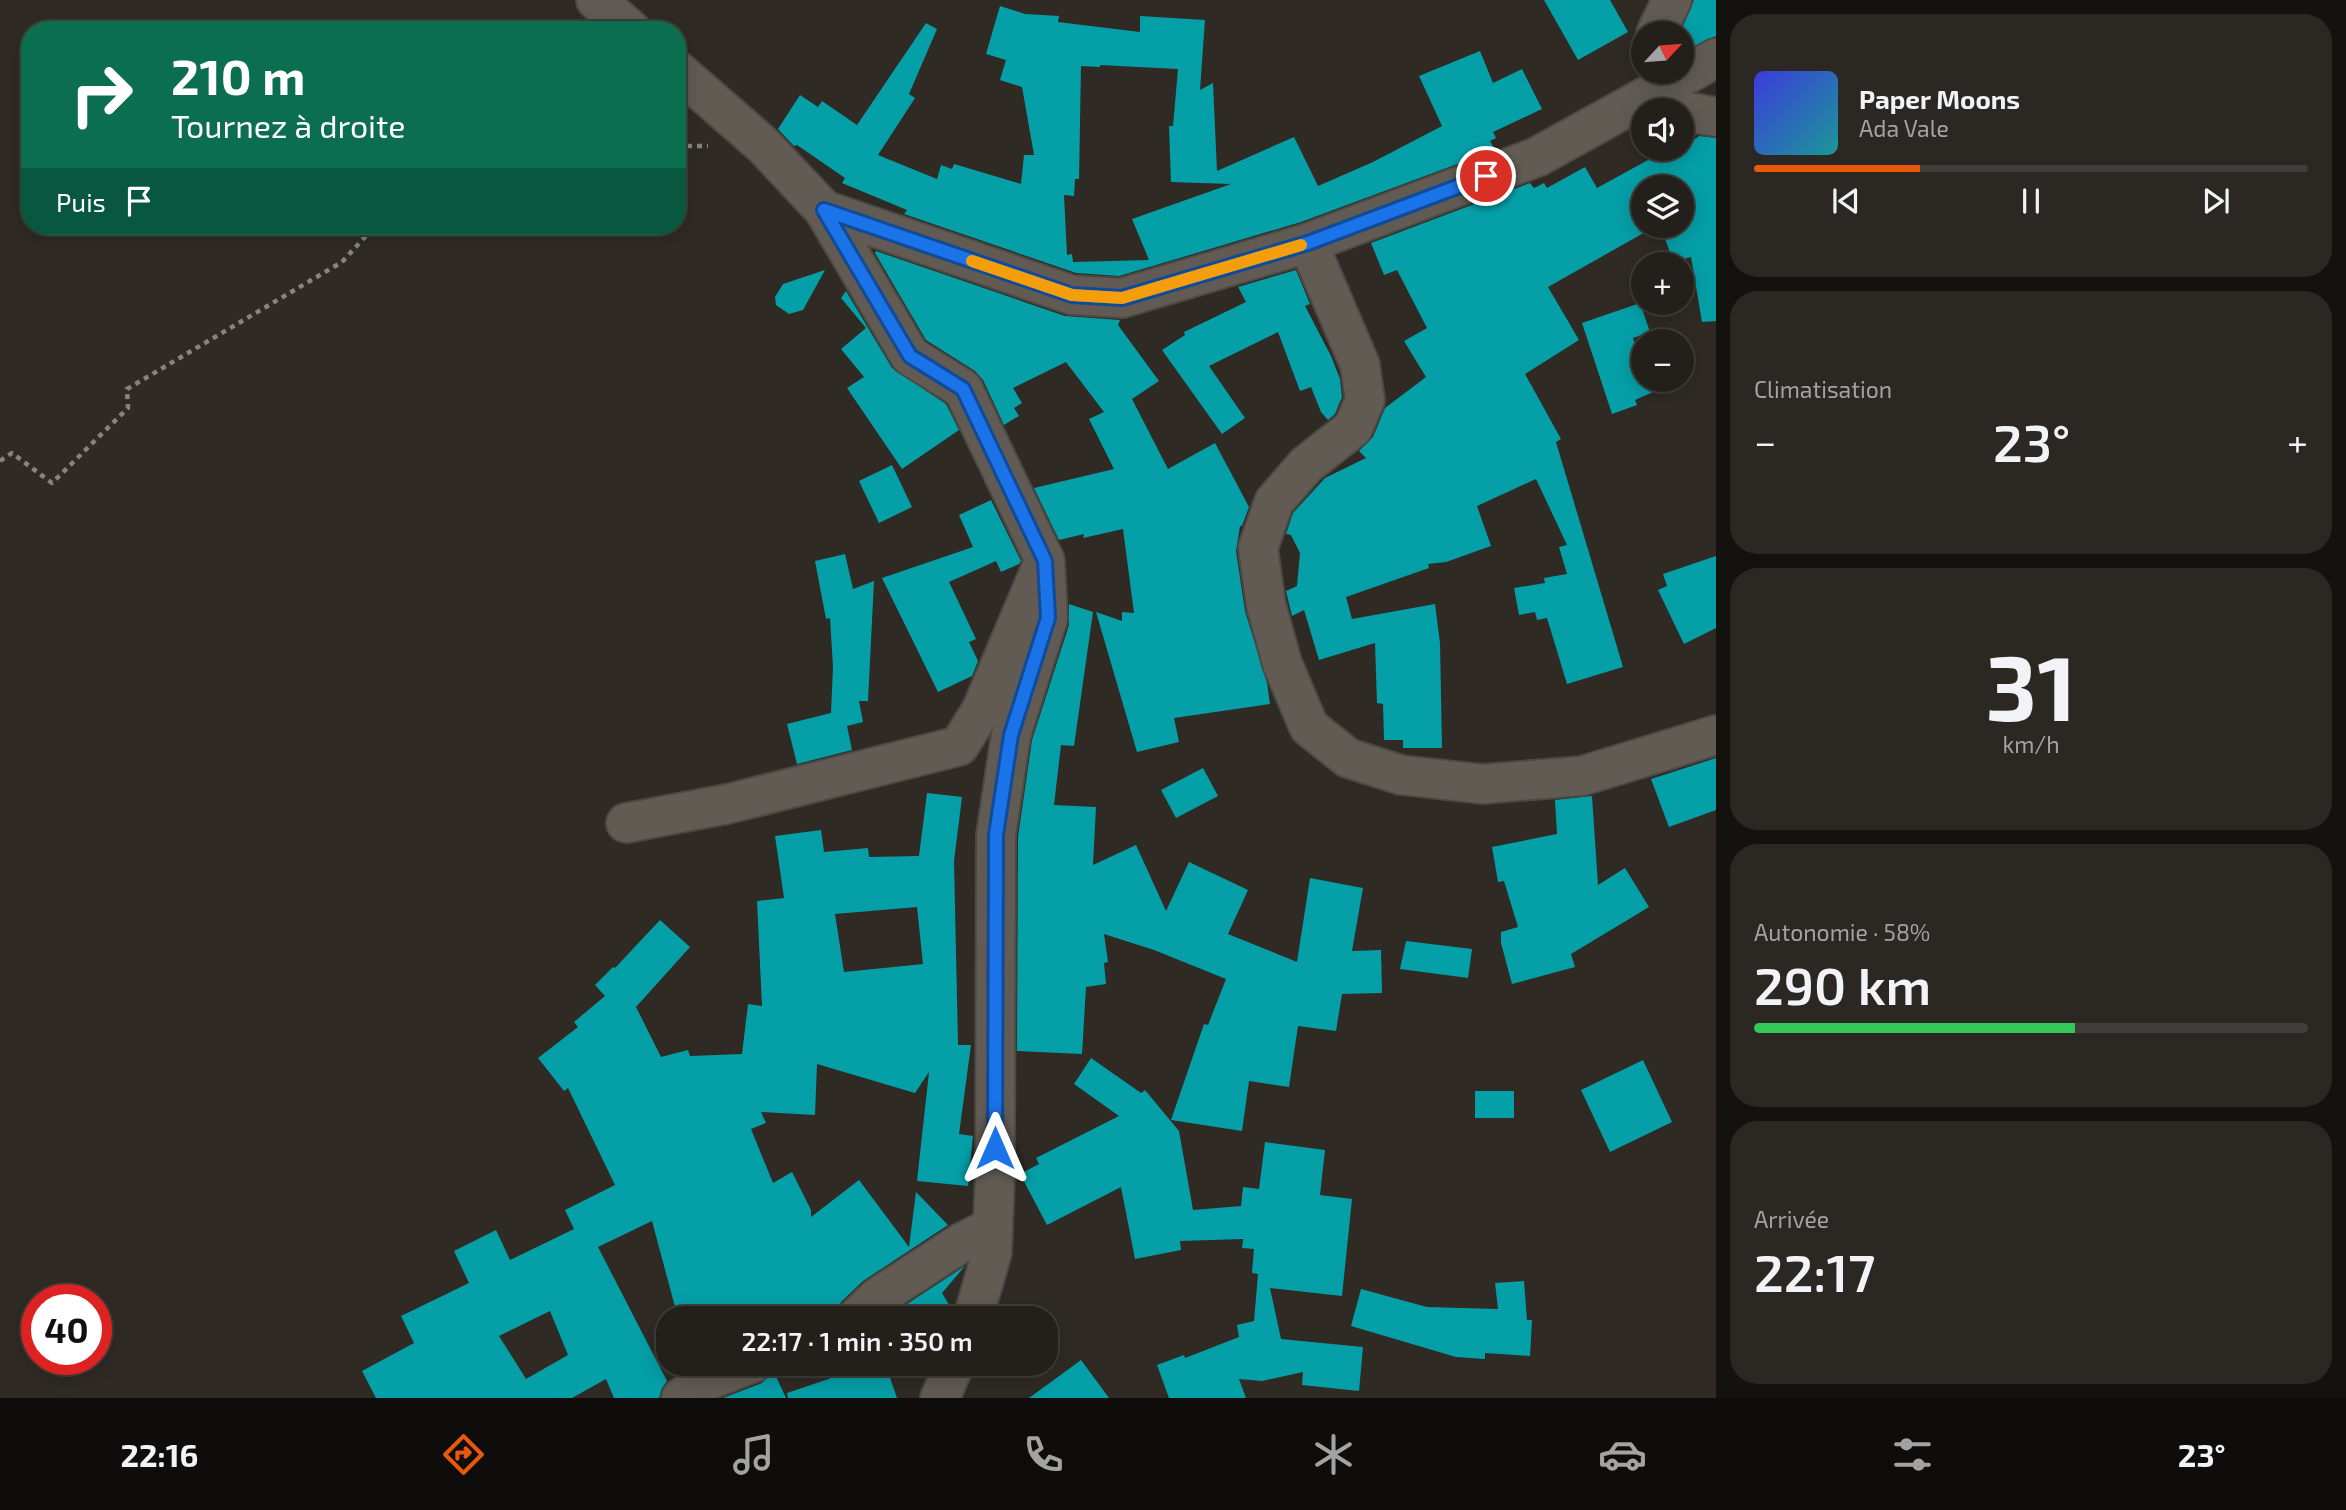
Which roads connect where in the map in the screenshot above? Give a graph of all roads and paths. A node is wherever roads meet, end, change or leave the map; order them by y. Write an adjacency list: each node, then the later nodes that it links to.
1 (596, 0): 3 (street)
2 (1672, 0): 4 (street)
3 (620, 21)
4 (1662, 21)
5 (1716, 58): 7 (street)
6 (686, 78): 11 (street)
7 (1641, 85): 8 (street); 13 (street)
8 (1661, 98)
9 (1694, 113): 10 (street)
10 (1716, 117)
11 (824, 210): 13 (street); 15 (street)
12 (367, 235): 14 (path)
13 (1308, 243): 16 (street)
14 (0, 461)
15 (1045, 561): 17 (street); 18 (street)
16 (1716, 735)
17 (626, 823)
18 (993, 1227): 19 (street); 20 (street)
19 (868, 1306)
20 (976, 1306)
21 (719, 1376): 23 (street)
22 (949, 1376): 24 (street)
23 (681, 1398)
24 (940, 1398)

